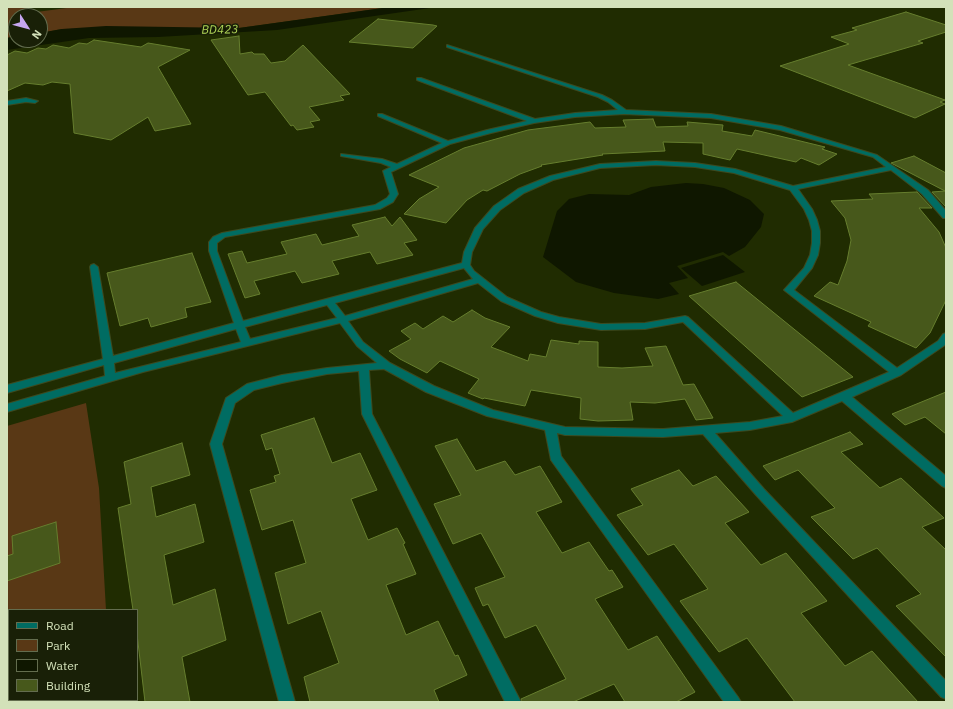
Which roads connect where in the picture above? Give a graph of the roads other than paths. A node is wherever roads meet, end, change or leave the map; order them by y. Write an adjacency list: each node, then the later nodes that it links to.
1 (449, 46): 5 (street)
2 (419, 80): 7 (street)
3 (35, 101): 4 (street)
4 (7, 102)
5 (624, 112): 7 (street); 11 (street)
6 (380, 114): 8 (street)
7 (534, 121): 8 (street)
8 (448, 143): 10 (street)
9 (343, 155): 10 (street)
10 (396, 166): 19 (street)
11 (892, 168): 12 (street); 13 (street)
12 (793, 188): 14 (street); 25 (street)
13 (946, 216)
14 (466, 264): 16 (street); 17 (street)
15 (94, 267): 22 (street)
16 (478, 280): 18 (street); 30 (street)
17 (329, 301): 18 (street); 19 (street)
18 (342, 320): 21 (street); 23 (street)
19 (239, 325): 21 (street); 22 (street)
20 (945, 342): 25 (street)
21 (246, 343): 26 (street)
22 (109, 360): 26 (street); 27 (street)
23 (386, 365): 24 (street); 31 (street)
24 (364, 367): 35 (street); 36 (street)
25 (897, 373): 28 (street)
26 (111, 379): 29 (street)
27 (7, 389)
28 (845, 397): 30 (street); 33 (street)
29 (7, 408)
30 (792, 418): 32 (street)
31 (550, 427): 32 (street); 37 (street)
32 (706, 430): 34 (street)
33 (946, 483)
34 (946, 692)
35 (287, 702)
36 (513, 702)
37 (733, 702)

